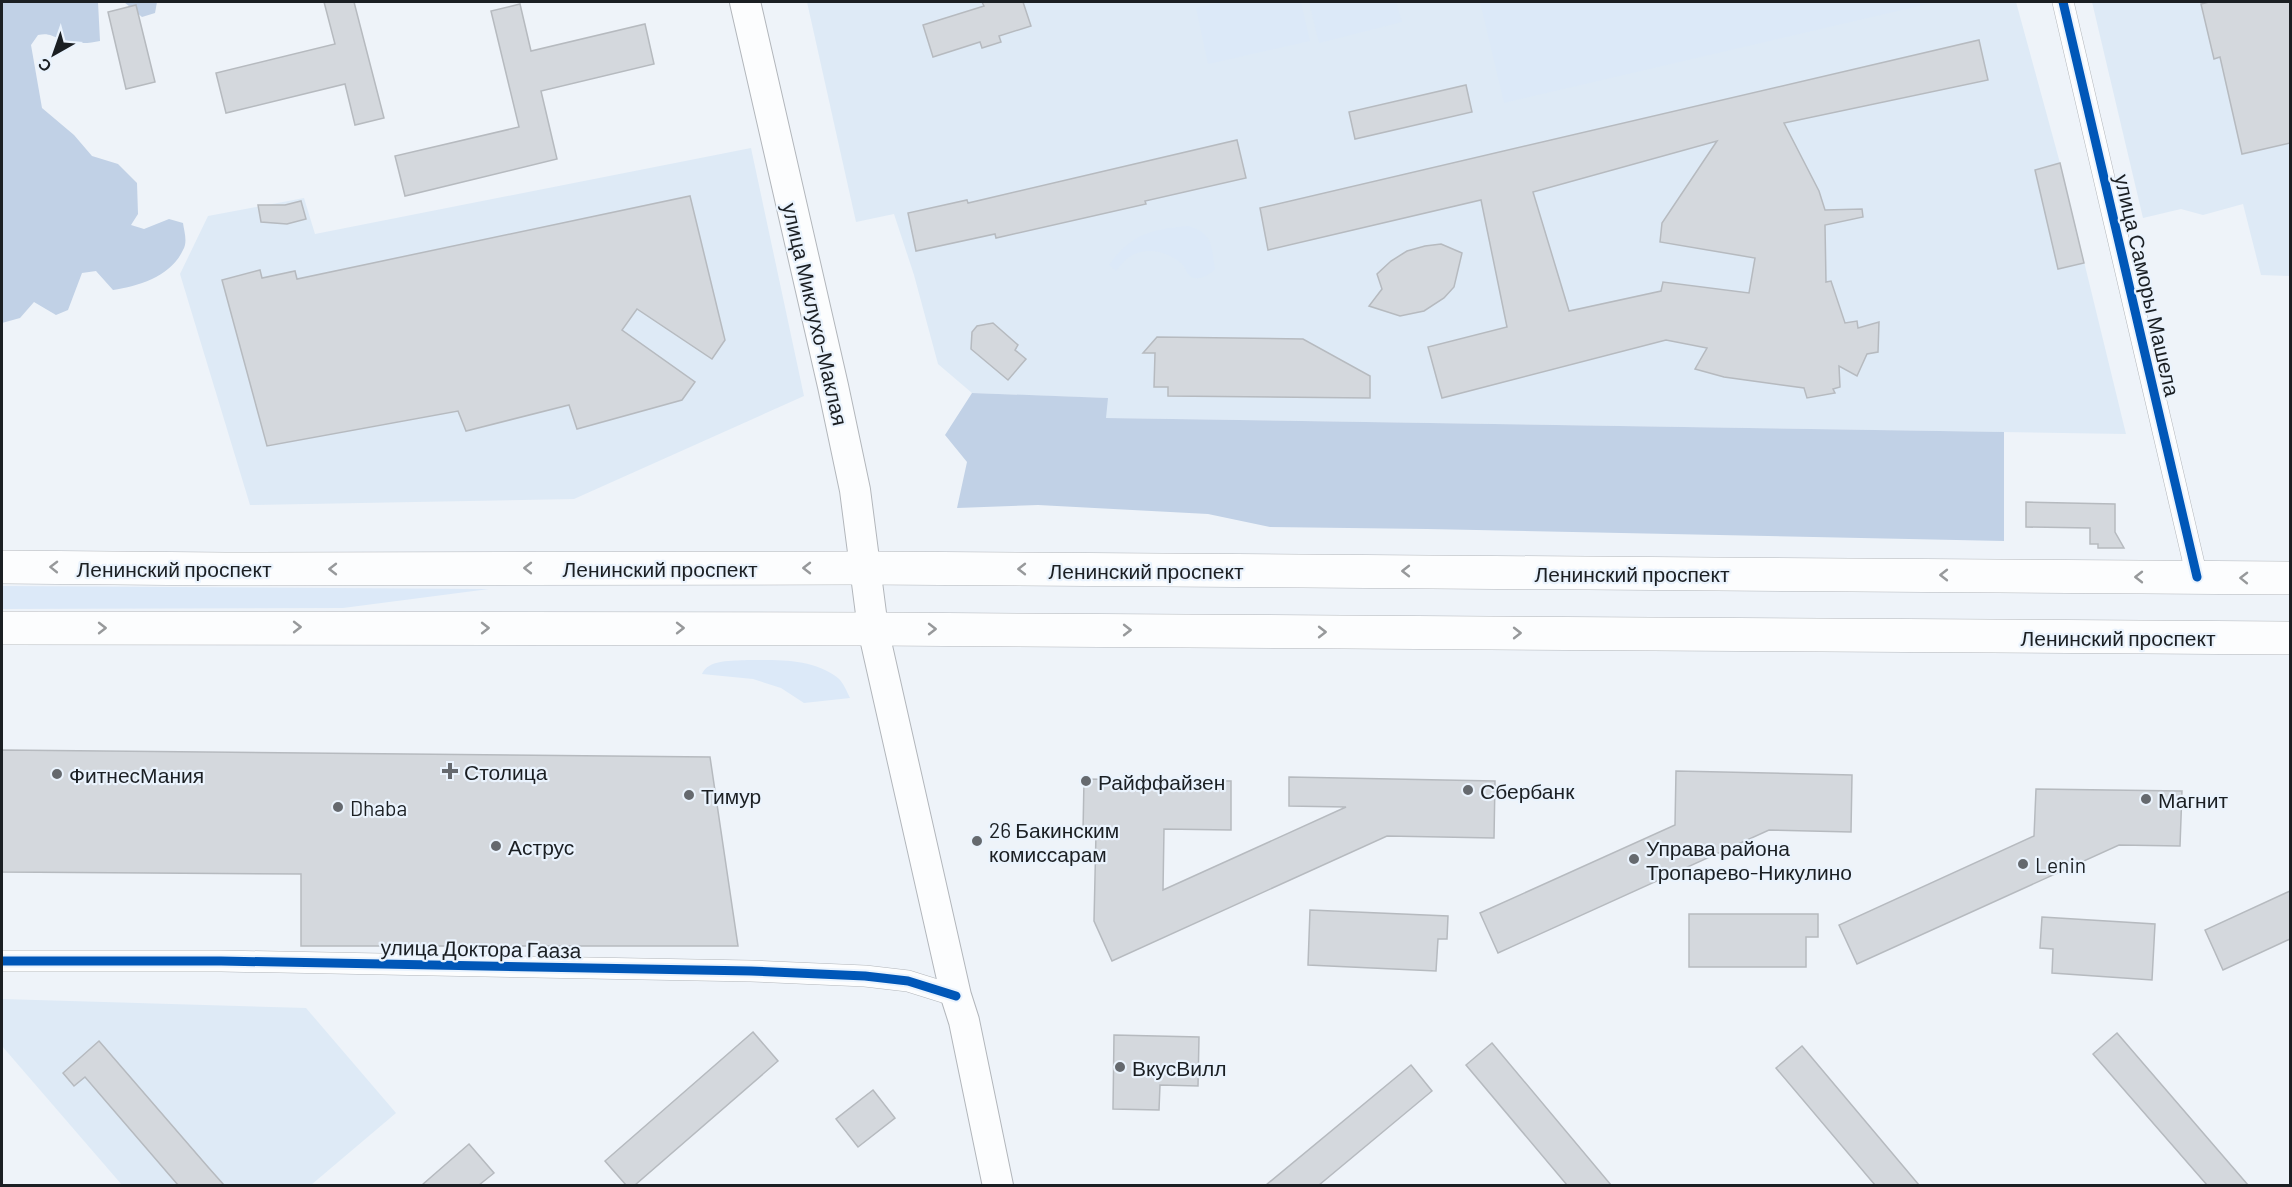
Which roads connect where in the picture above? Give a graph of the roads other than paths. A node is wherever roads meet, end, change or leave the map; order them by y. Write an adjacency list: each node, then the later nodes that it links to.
1 (745, 2): 4 (main road, улица Миклухо-Маклая)
2 (2063, 2): 5 (street, улица Саморы Машела)
3 (2, 567): 4 (main road, Ленинский проспект, one-way to 3)
4 (865, 568): 5 (main road, Ленинский проспект, one-way to 4); 8 (main road, улица Миклухо-Маклая)
5 (2197, 577): 6 (main road, Ленинский проспект, one-way to 5)
6 (2290, 578)
7 (2, 628): 8 (main road, Ленинский проспект, one-way to 8)
8 (873, 629): 9 (main road, Ленинский проспект, one-way to 9); 11 (main road, улица Миклухо-Маклая)
9 (2290, 638)
10 (2, 961): 11 (street, улица Доктора Гааза)
11 (956, 996): 12 (main road, улица Миклухо-Маклая)
12 (998, 1185)

